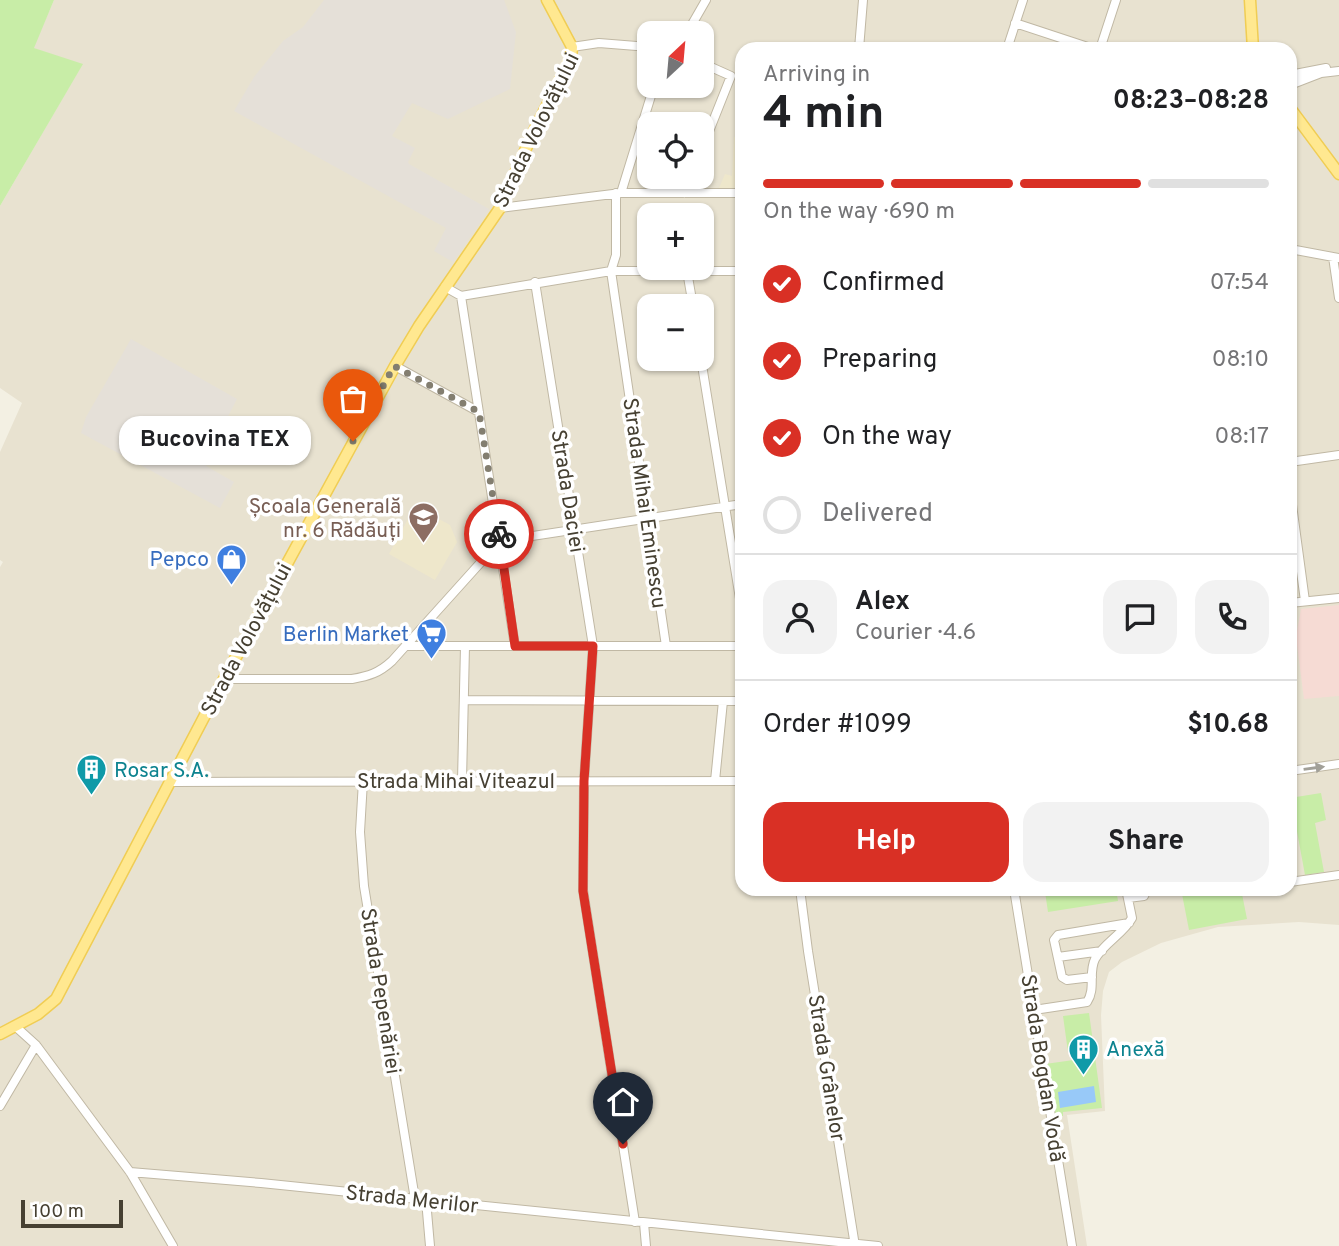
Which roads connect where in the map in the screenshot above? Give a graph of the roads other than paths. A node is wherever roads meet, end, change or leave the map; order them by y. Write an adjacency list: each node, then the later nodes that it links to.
1 (547, 0): 15 (main road)
2 (706, 0): 7 (street)
3 (863, 0): 9 (street)
4 (1023, 0): 8 (street)
5 (1116, 0): 12 (street)
6 (1250, 0): 13 (main road)
7 (694, 21)
8 (1015, 23): 10 (street); 11 (street)
9 (860, 42)
10 (1009, 42)
11 (1073, 42)
12 (1102, 42)
13 (1253, 42)
14 (637, 46): 15 (street, Strada Volovățului)
15 (572, 47): 28 (main road, Strada Volovățului)
16 (714, 68): 22 (street)
17 (1339, 69): 18 (street); 19 (street)
18 (1297, 73)
19 (1297, 82)
20 (650, 98): 25 (street, Strada Mihai Eminescu)
21 (1297, 117): 23 (main road)
22 (714, 119)
23 (1339, 174)
24 (686, 189): 26 (street)
25 (618, 193): 26 (street); 28 (street); 31 (street, Strada Mihai Eminescu)
26 (684, 193): 27 (street)
27 (735, 193)
28 (500, 208): 36 (main road, Strada Volovățului)
29 (1297, 250): 30 (street)
30 (1336, 257): 38 (street)
31 (611, 271): 32 (street); 35 (street); 46 (street, Strada Mihai Eminescu)
32 (637, 271)
33 (714, 271): 34 (street)
34 (735, 271)
35 (535, 282): 37 (street); 47 (street, Strada Daciei)
36 (445, 287): 37 (street); 39 (main road, Strada Volovățului)
37 (461, 296): 41 (street)
38 (1339, 298)
39 (394, 366): 41 (street); 60 (main road, Strada Volovățului)
40 (703, 371): 45 (street)
41 (479, 412): 48 (street)
42 (1339, 454): 43 (street)
43 (1297, 461)
44 (735, 504): 45 (street)
45 (725, 506): 46 (street); 50 (street)
46 (646, 518): 47 (street); 58 (street, Strada Mihai Eminescu)
47 (575, 529): 48 (street); 57 (street, Strada Daciei)
48 (500, 541): 54 (street); 56 (street)
49 (1297, 541): 52 (street)
50 (735, 568)
51 (1339, 598): 52 (street)
52 (1305, 601): 53 (street)
53 (1297, 602)
54 (406, 646): 55 (street); 60 (street)
55 (465, 646): 56 (street); 61 (street)
56 (515, 646): 57 (street)
57 (593, 646): 58 (street); 62 (street, Strada Daciei)
58 (666, 646): 59 (street)
59 (735, 646)
60 (224, 680): 72 (main road, Strada Volovățului)
61 (464, 700): 62 (street); 68 (street)
62 (589, 701): 63 (street); 69 (street, Strada Daciei)
63 (723, 701): 64 (street); 70 (street)
64 (735, 701)
65 (1339, 764): 66 (street, one-way to 65)
66 (1297, 770)
67 (363, 781): 68 (street, Strada Mihai Viteazul); 72 (street, Strada Mihai Viteazul); 88 (street, Strada Pepenăriei)
68 (462, 781): 69 (street, Strada Mihai Viteazul)
69 (584, 781): 70 (street, Strada Mihai Viteazul); 90 (street, Strada Daciei)
70 (715, 781): 71 (street, Strada Mihai Viteazul)
71 (735, 781)
72 (171, 782): 84 (main road, Strada Volovățului)
73 (1339, 875): 74 (street)
74 (1297, 881)
75 (801, 896): 91 (street, Strada Grânelor)
76 (1015, 896): 82 (street, Strada Bogdan Vodă)
77 (1127, 896): 78 (street)
78 (1129, 923): 79 (street); 80 (street)
79 (1102, 951): 80 (street); 81 (street)
80 (1058, 957): 81 (street)
81 (1092, 977): 82 (street)
82 (1034, 1010): 96 (street, Strada Bogdan Vodă)
83 (0, 1022): 84 (street)
84 (9, 1030): 85 (street)
85 (36, 1045): 86 (street); 87 (street)
86 (0, 1106)
87 (130, 1172): 88 (street, Strada Merilor); 92 (street)
88 (415, 1199): 89 (street, Strada Merilor)
89 (426, 1200): 90 (street, Strada Merilor); 93 (street)
90 (639, 1222): 91 (street, Strada Merilor); 94 (street, Strada Daciei)
91 (855, 1245): 95 (street, Strada Merilor)
92 (173, 1246)
93 (430, 1246)
94 (646, 1246)
95 (878, 1246)
96 (1072, 1246)

